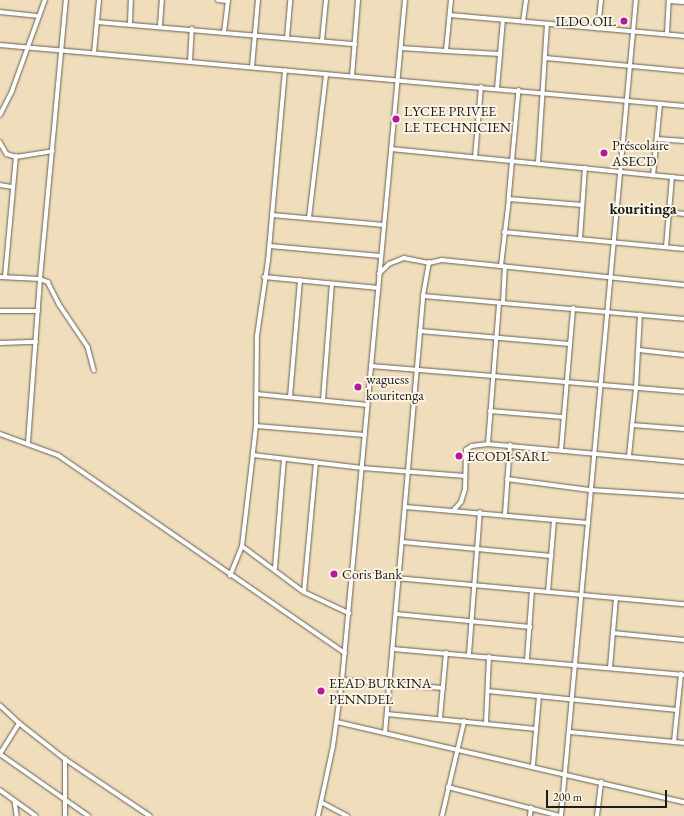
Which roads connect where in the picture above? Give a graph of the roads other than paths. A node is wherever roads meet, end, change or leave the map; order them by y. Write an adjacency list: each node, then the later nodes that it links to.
1 (45, 0): 21 (street)
2 (66, 0): 41 (street)
3 (99, 0): 23 (street)
4 (131, 0): 25 (street)
5 (162, 0): 27 (street)
6 (218, 0): 17 (street)
7 (258, 0): 33 (street)
8 (290, 0): 35 (street)
9 (326, 0): 36 (street)
10 (358, 0): 37 (street)
11 (405, 0): 40 (street)
12 (451, 0): 20 (street)
13 (526, 0): 24 (street)
14 (601, 0): 29 (street)
15 (636, 0): 30 (street)
16 (669, 0): 18 (street); 32 (street)
17 (228, 1): 31 (street)
18 (684, 2)
19 (0, 12): 21 (street)
20 (450, 15): 22 (street); 42 (street)
21 (39, 16): 39 (street)
22 (503, 20): 24 (street); 44 (street)
23 (97, 22): 25 (street); 43 (street)
24 (523, 22): 26 (street)
25 (130, 24): 27 (street)
26 (547, 24): 29 (street); 45 (street)
27 (160, 26): 28 (street)
28 (192, 29): 31 (street); 46 (street)
29 (598, 29): 30 (street)
30 (633, 32): 32 (street); 47 (street)
31 (224, 33): 33 (street)
32 (666, 34): 34 (street)
33 (255, 35): 35 (street); 48 (street)
34 (684, 36)
35 (287, 38): 36 (street)
36 (322, 41): 37 (street)
37 (355, 44): 52 (street)
38 (0, 45): 39 (street)
39 (29, 46): 41 (street); 61 (street)
40 (401, 48): 42 (street); 53 (street)
41 (62, 50): 43 (street); 67 (street)
42 (446, 51): 44 (street)
43 (94, 53): 46 (street)
44 (500, 54): 55 (street)
45 (546, 58): 47 (street); 57 (street)
46 (190, 62): 48 (street)
47 (630, 65): 50 (street); 58 (street)
48 (252, 67): 49 (street)
49 (285, 71): 51 (street); 83 (street)
50 (684, 71)
51 (326, 75): 52 (street); 84 (street)
52 (352, 77): 53 (street)
53 (398, 81): 54 (street); 66 (street)
54 (481, 87): 55 (street); 69 (street)
55 (497, 89): 56 (street)
56 (519, 90): 57 (street); 70 (street)
57 (544, 92): 58 (street); 71 (street)
58 (626, 101): 59 (street); 73 (street)
59 (660, 104): 60 (street); 63 (street)
60 (684, 106)
61 (2, 107): 62 (street)
62 (0, 115)
63 (657, 139): 64 (street); 74 (street)
64 (684, 141)
65 (0, 142): 68 (street)
66 (391, 149): 69 (street); 85 (street)
67 (53, 151): 68 (street); 99 (street)
68 (16, 157): 78 (street)
69 (475, 158): 70 (street)
70 (514, 161): 71 (street); 79 (street)
71 (538, 163): 72 (street)
72 (585, 168): 73 (street); 80 (street)
73 (619, 172): 74 (street); 88 (street)
74 (653, 176): 75 (street)
75 (672, 177): 76 (street); 81 (street)
76 (684, 178)
77 (0, 185): 78 (street)
78 (13, 187): 97 (street)
79 (509, 199): 80 (street); 86 (street)
80 (582, 205): 87 (street)
81 (670, 212): 82 (street); 90 (street)
82 (684, 214)
83 (272, 215): 84 (street); 89 (street)
84 (309, 218): 85 (street)
85 (384, 225): 92 (street)
86 (504, 232): 87 (street); 94 (street)
87 (580, 239): 88 (street)
88 (614, 243): 90 (street); 100 (street)
89 (270, 246): 92 (street); 98 (street)
90 (666, 247): 91 (street)
91 (684, 249)
92 (381, 256): 95 (street)
93 (429, 263): 94 (street); 95 (street); 105 (street)
94 (503, 266): 100 (street); 106 (street)
95 (379, 274): 104 (street)
96 (0, 277): 97 (street)
97 (5, 277): 99 (street)
98 (264, 277): 101 (street); 128 (street)
99 (40, 278): 109 (street); 122 (street)
100 (611, 278): 103 (street); 110 (street)
101 (300, 280): 102 (street); 129 (street)
102 (332, 284): 104 (street); 130 (street)
103 (684, 285)
104 (378, 288): 120 (street)
105 (423, 296): 106 (street); 113 (street)
106 (501, 303): 107 (street); 114 (street)
107 (573, 309): 110 (street); 117 (street)
108 (0, 311): 109 (street)
109 (38, 311): 115 (street)
110 (607, 312): 111 (street); 125 (street)
111 (640, 316): 112 (street); 118 (street)
112 (684, 319)
113 (420, 331): 114 (street); 121 (street)
114 (496, 337): 117 (street); 123 (street)
115 (36, 342): 116 (street); 139 (street)
116 (0, 343)
117 (569, 344): 124 (street)
118 (639, 350): 119 (street); 126 (street)
119 (684, 355)
120 (371, 366): 121 (street); 131 (street)
121 (417, 369): 123 (street); 150 (street)
122 (94, 370)
123 (493, 374): 124 (street); 132 (street)
124 (566, 381): 125 (street); 133 (street)
125 (600, 384): 126 (street); 143 (street)
126 (636, 388): 127 (street); 134 (street)
127 (684, 392)
128 (257, 394): 129 (street); 135 (street)
129 (290, 397): 130 (street)
130 (323, 400): 131 (street)
131 (367, 404): 138 (street)
132 (490, 411): 133 (street); 140 (street)
133 (563, 417): 142 (street)
134 (632, 425): 136 (street); 145 (street)
135 (256, 426): 138 (street); 144 (street)
136 (684, 429)
137 (0, 434): 139 (street)
138 (365, 435): 149 (street)
139 (28, 443): 167 (street)
140 (488, 444): 141 (street); 151 (street)
141 (510, 445): 142 (street); 152 (street)
142 (561, 450): 143 (street)
143 (594, 453): 145 (street); 153 (street)
144 (253, 455): 146 (street); 162 (street)
145 (629, 456): 147 (street)
146 (284, 460): 148 (street); 165 (street)
147 (684, 462)
148 (316, 463): 149 (street); 171 (street)
149 (362, 468): 150 (street); 166 (street)
150 (409, 472): 151 (street); 155 (street)
151 (465, 476): 156 (street)
152 (507, 479): 153 (street); 158 (street)
153 (591, 490): 154 (street); 160 (street)
154 (684, 496)
155 (406, 507): 156 (street); 161 (street)
156 (454, 510): 157 (street)
157 (480, 512): 158 (street); 163 (street)
158 (505, 514): 159 (street)
159 (554, 520): 160 (street); 164 (street)
160 (588, 523): 173 (street)
161 (402, 542): 163 (street); 168 (street)
162 (242, 546): 165 (street); 167 (street)
163 (478, 550): 164 (street); 169 (street)
164 (551, 556): 172 (street)
165 (275, 568): 171 (street)
166 (352, 574): 168 (street); 176 (street)
167 (230, 576): 183 (street)
168 (399, 578): 169 (street); 177 (street)
169 (474, 585): 170 (street); 178 (street)
170 (532, 591): 172 (street); 179 (street)
171 (304, 592): 176 (street)
172 (548, 592): 173 (street)
173 (581, 595): 174 (street); 188 (street)
174 (616, 598): 175 (street); 180 (street)
175 (684, 604)
176 (348, 613): 183 (street)
177 (396, 614): 178 (street); 182 (street)
178 (472, 620): 179 (street); 185 (street)
179 (530, 627): 187 (street)
180 (613, 633): 181 (street); 189 (street)
181 (684, 640)
182 (393, 649): 184 (street); 192 (street)
183 (345, 653): 191 (street)
184 (446, 653): 185 (street); 193 (street)
185 (469, 654): 186 (street)
186 (489, 657): 187 (street); 194 (street)
187 (527, 660): 188 (street)
188 (575, 665): 189 (street); 196 (street)
189 (610, 668): 190 (street)
190 (683, 675): 198 (street)
191 (342, 680): 192 (street); 201 (street)
192 (390, 684): 193 (street); 199 (street)
193 (443, 688): 200 (street)
194 (488, 692): 195 (street); 204 (street)
195 (539, 696): 196 (street); 205 (street)
196 (572, 699): 198 (street); 206 (street)
197 (0, 705): 203 (street)
198 (677, 710): 208 (street)
199 (387, 714): 200 (street); 207 (street)
200 (440, 718): 202 (street)
201 (337, 722): 207 (street); 220 (street)
202 (464, 722): 204 (street); 210 (street)
203 (19, 723): 211 (street); 212 (street)
204 (486, 724): 205 (street)
205 (536, 729): 213 (street)
206 (570, 732): 208 (street); 214 (street)
207 (385, 733): 210 (street)
208 (674, 742): 209 (street)
209 (684, 743)
210 (458, 749): 213 (street); 216 (street)
211 (0, 754): 218 (street)
212 (65, 759): 218 (street); 227 (street)
213 (533, 765): 214 (street)
214 (565, 773): 215 (street); 232 (street)
215 (601, 782): 221 (street); 233 (street)
216 (448, 788): 222 (street); 230 (street)
217 (0, 790): 219 (street)
218 (64, 799): 225 (street); 226 (street)
219 (15, 801): 223 (street); 224 (street)
220 (321, 802): 228 (street); 229 (street)
221 (684, 802)
222 (531, 808): 231 (street); 232 (street)
223 (17, 816)
224 (36, 816)
225 (65, 816)
226 (89, 816)
227 (150, 816)
228 (318, 816)
229 (347, 816)
230 (442, 816)
231 (530, 816)
232 (560, 816)
233 (597, 816)

